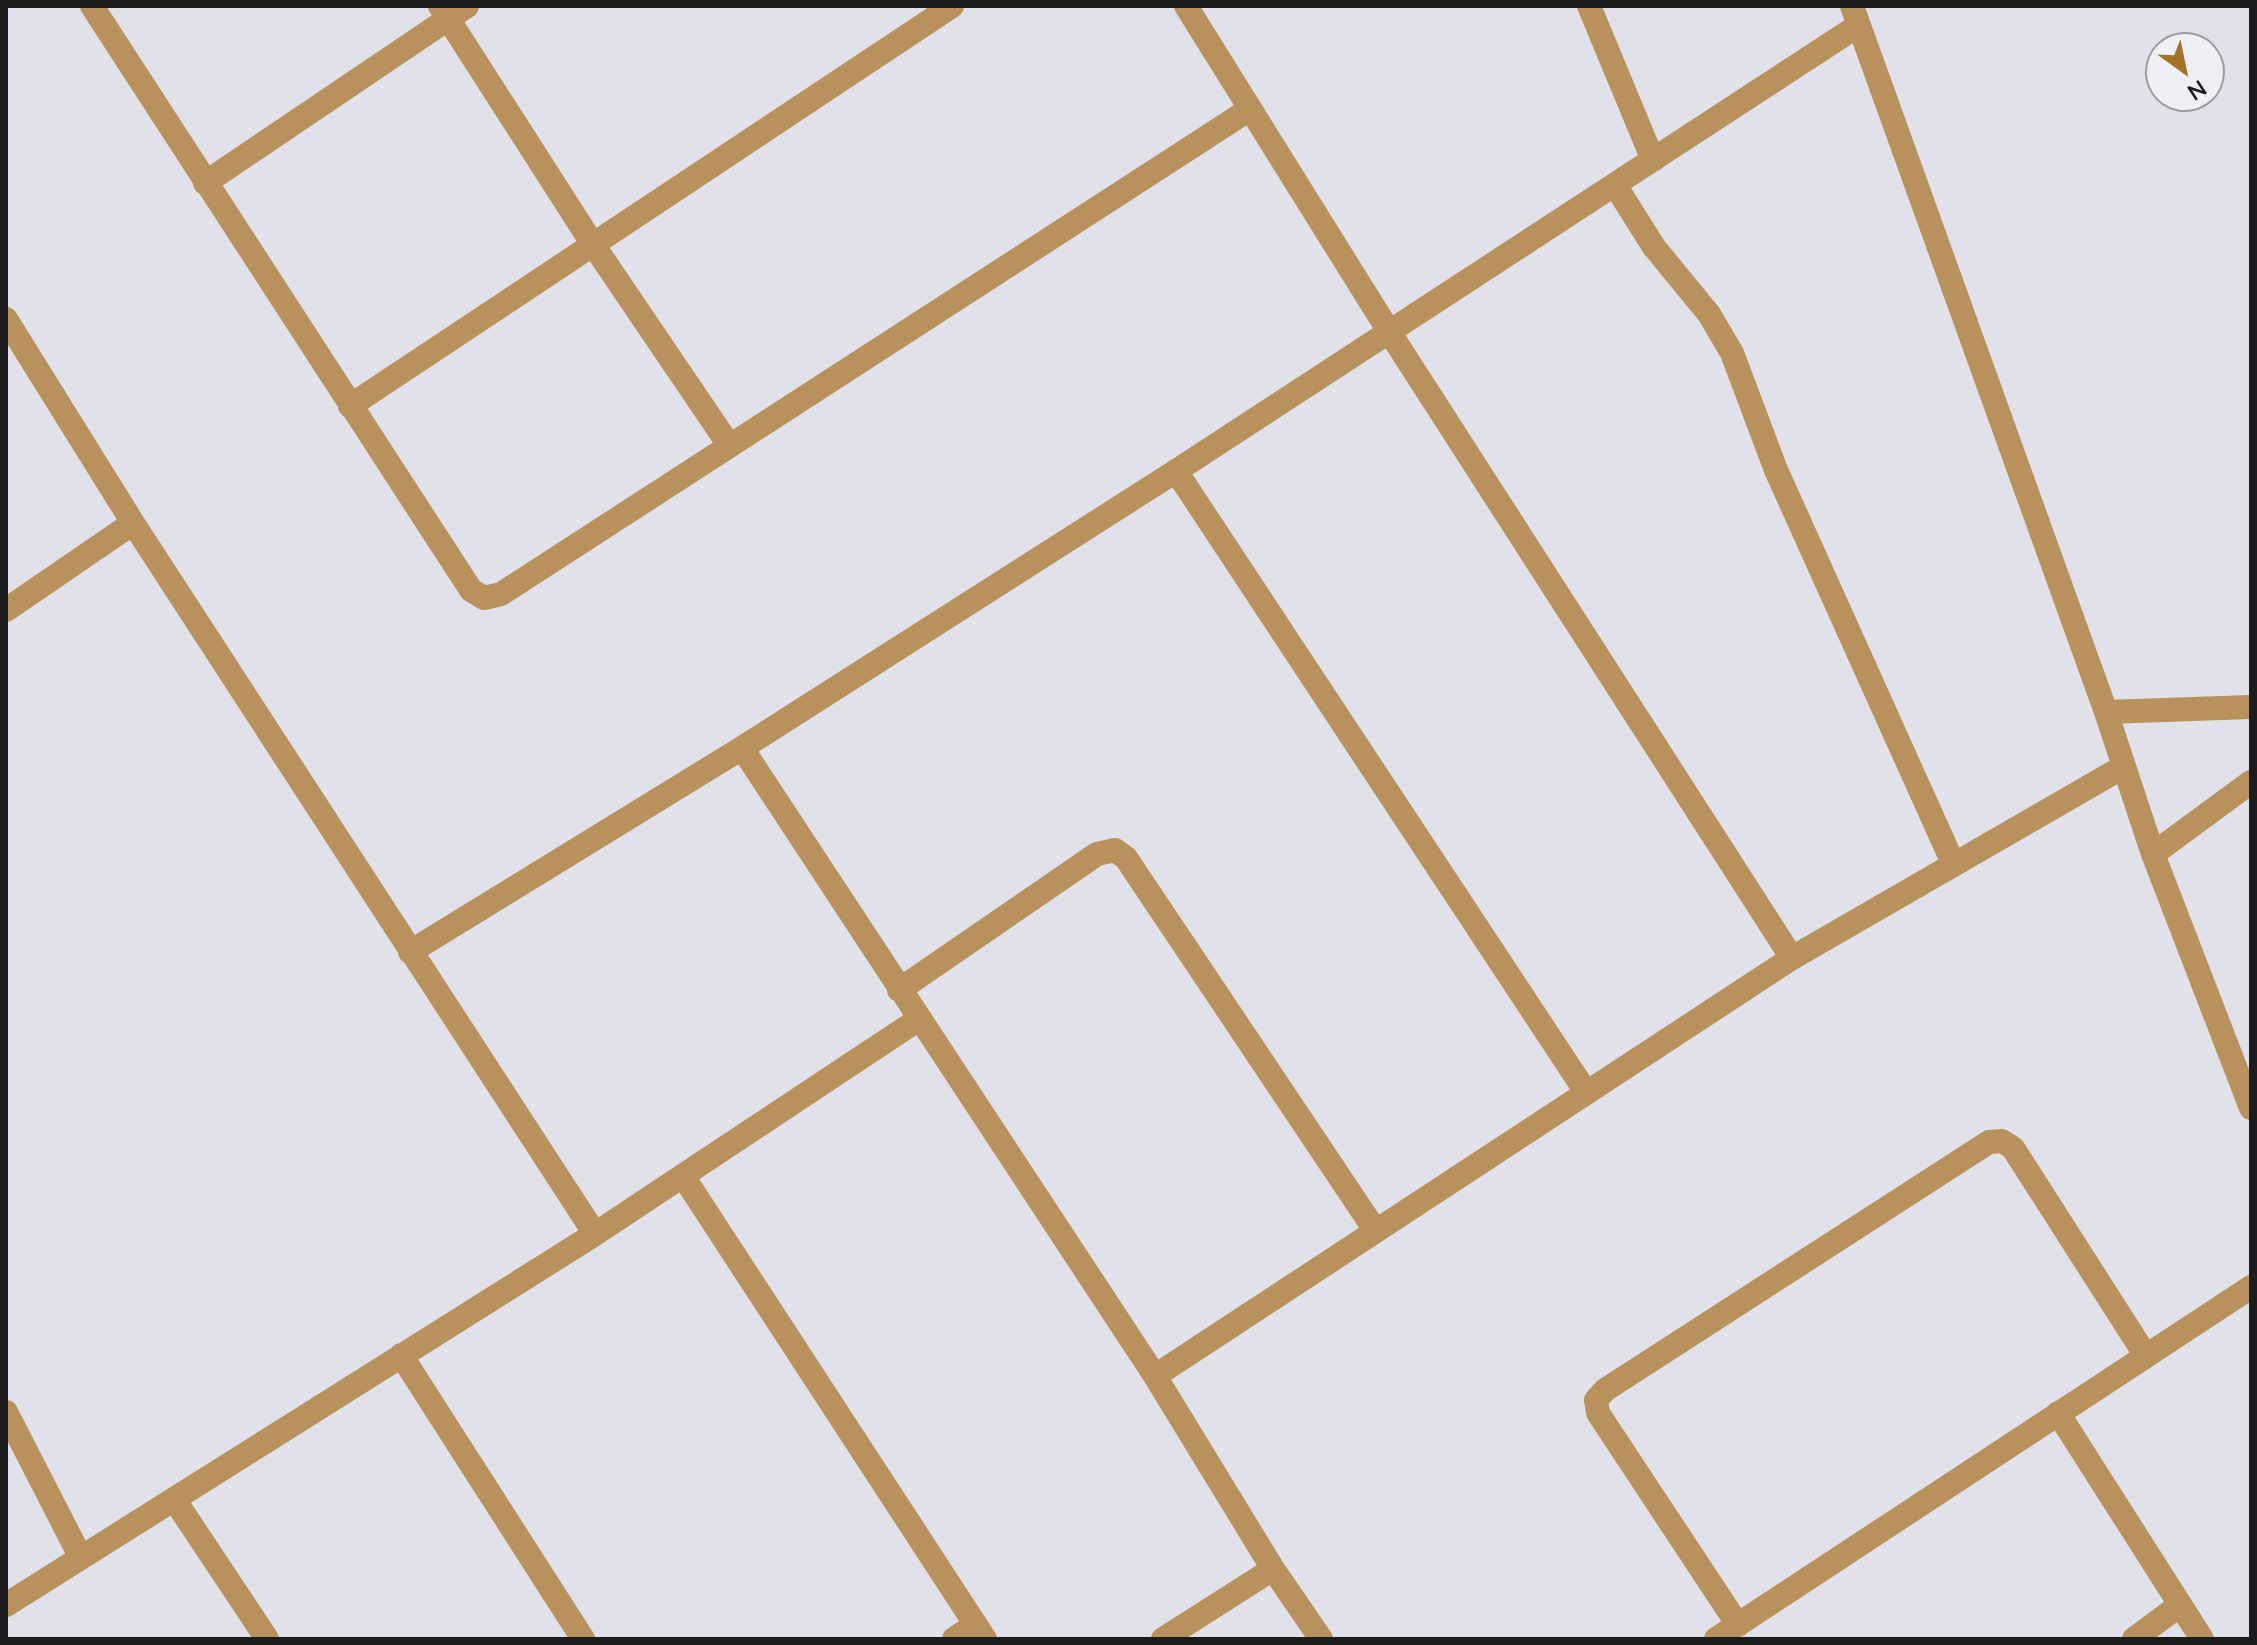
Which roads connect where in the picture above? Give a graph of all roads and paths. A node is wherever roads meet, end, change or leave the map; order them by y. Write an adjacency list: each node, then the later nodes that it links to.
1 (92, 6): 9 (street)
2 (952, 6): 11 (street)
3 (1186, 6): 7 (street)
4 (1589, 6): 8 (street)
5 (452, 10): 9 (street); 11 (street)
6 (1856, 15): 8 (street); 20 (street)
7 (1250, 109): 13 (street); 15 (street)
8 (1653, 160): 10 (street)
9 (205, 183): 14 (street)
10 (1615, 185): 13 (street); 25 (street)
11 (592, 243): 14 (street); 15 (street)
12 (6, 319): 17 (street)
13 (1390, 333): 16 (street); 27 (street)
14 (350, 406): 15 (street)
15 (729, 445)
16 (1176, 471): 21 (street); 30 (street)
17 (133, 523): 18 (street); 26 (street)
18 (6, 610)
19 (2251, 707): 20 (street)
20 (2106, 712): 22 (street)
21 (742, 748): 26 (street); 28 (street)
22 (2123, 767): 24 (street); 25 (street)
23 (2251, 782): 24 (street)
24 (2153, 854): 31 (street)
25 (1953, 863): 27 (street)
26 (410, 952): 34 (street)
27 (1792, 958): 30 (street)
28 (899, 990): 29 (street); 33 (street)
29 (919, 1019): 32 (street); 38 (street)
30 (1586, 1092): 33 (street)
31 (2251, 1108)
32 (683, 1176): 34 (street); 47 (street)
33 (1375, 1230): 38 (street)
34 (595, 1234): 36 (street)
35 (2251, 1287): 37 (street)
36 (401, 1355): 41 (street); 49 (street)
37 (2146, 1356): 40 (street); 46 (street)
38 (1155, 1376): 43 (street)
39 (6, 1412): 42 (street)
40 (2058, 1413): 45 (street); 46 (street)
41 (174, 1499): 42 (street); 48 (street)
42 (81, 1558): 44 (street)
43 (1273, 1569): 51 (street); 52 (street)
44 (6, 1605)
45 (2180, 1605): 54 (street); 55 (street)
46 (1738, 1625): 53 (street)
47 (980, 1632): 50 (street)
48 (267, 1639)
49 (583, 1639)
50 (954, 1639)
51 (1163, 1639)
52 (1321, 1639)
53 (1716, 1639)
54 (2134, 1639)
55 (2202, 1639)

